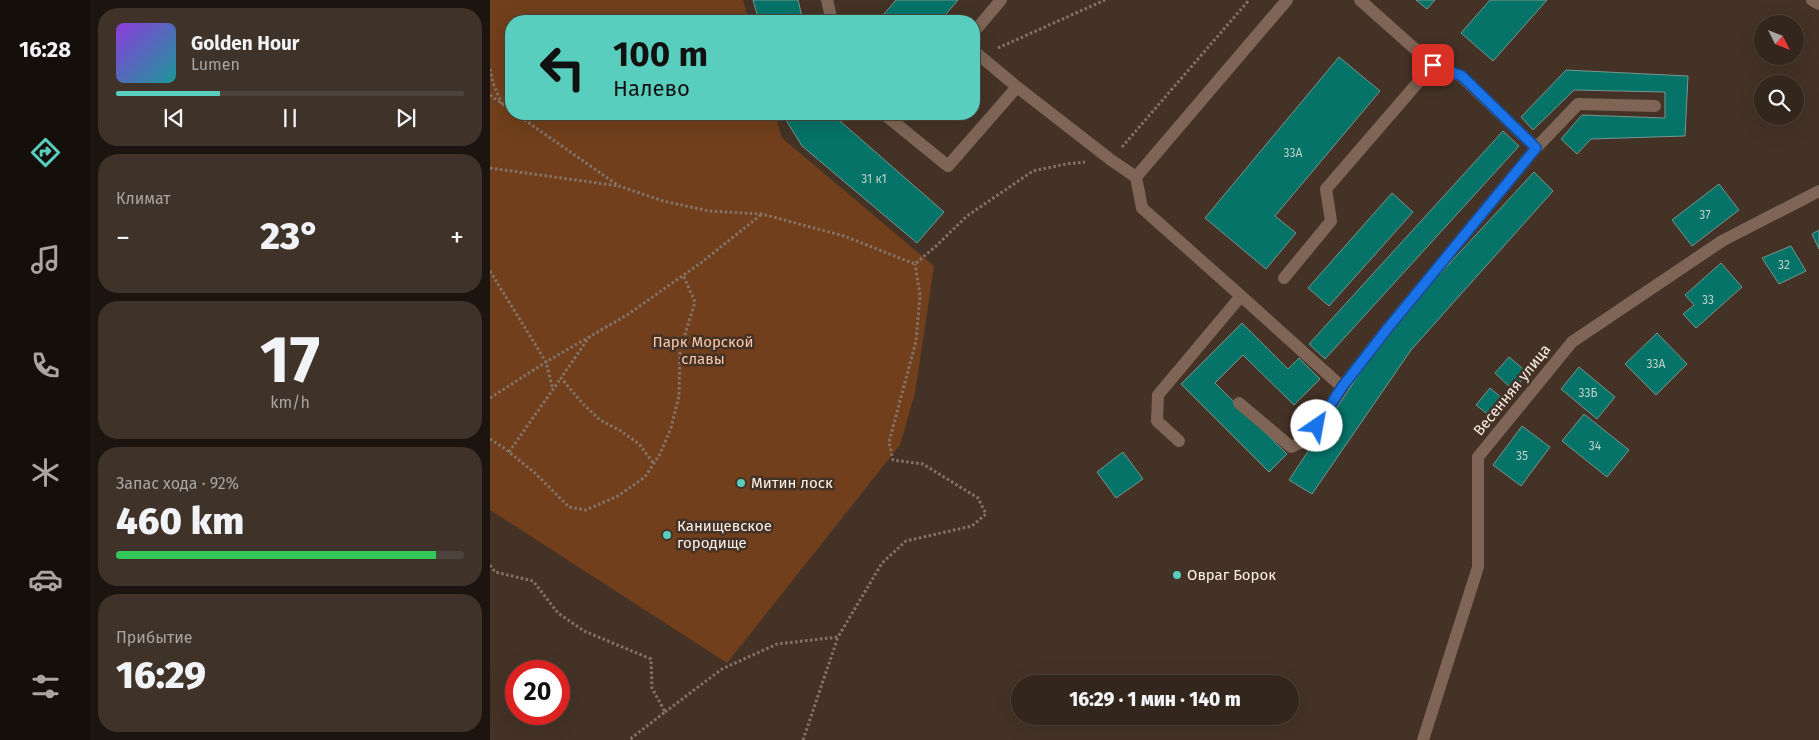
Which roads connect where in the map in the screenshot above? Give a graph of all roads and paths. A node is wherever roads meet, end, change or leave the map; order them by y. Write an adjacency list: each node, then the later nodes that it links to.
1 (826, 0): 9 (street)
2 (1001, 0): 10 (street)
3 (1105, 0): 11 (path)
4 (1249, 0): 23 (path)
5 (1287, 0): 25 (street)
6 (1360, 0): 13 (street)
7 (1812, 0): 8 (street)
8 (1819, 4)
9 (830, 15)
10 (980, 25)
11 (980, 53)
12 (980, 56): 15 (street)
13 (1433, 65): 22 (street); 32 (street)
14 (490, 69): 17 (path)
15 (1017, 87): 21 (street); 23 (street)
16 (490, 95): 17 (path)
17 (502, 104): 18 (path)
18 (505, 106)
19 (1655, 106): 22 (street)
20 (525, 120): 26 (path)
21 (891, 120)
22 (1536, 148): 37 (street)
23 (1111, 160): 25 (street); 29 (path)
24 (490, 168): 26 (path)
25 (1136, 177): 33 (street)
26 (619, 186): 28 (path)
27 (1819, 191): 50 (street, Весенняя улица)
28 (762, 214): 29 (path); 31 (path)
29 (915, 264): 46 (path)
30 (490, 271): 35 (path)
31 (683, 275): 34 (path); 44 (path)
32 (1284, 278)
33 (1241, 296): 37 (street); 42 (street)
34 (591, 335): 35 (path); 36 (path)
35 (546, 362): 38 (path); 39 (path)
36 (561, 378): 38 (path); 44 (path)
37 (1342, 387): 40 (street)
38 (553, 390): 43 (path)
39 (490, 398)
40 (1239, 403)
41 (490, 438): 43 (path)
42 (1179, 441)
43 (509, 452): 44 (path)
44 (654, 464)
45 (490, 565): 47 (path)
46 (838, 637): 47 (path); 49 (path)
47 (665, 712): 48 (path)
48 (629, 740)
49 (803, 740)
50 (1423, 740)

